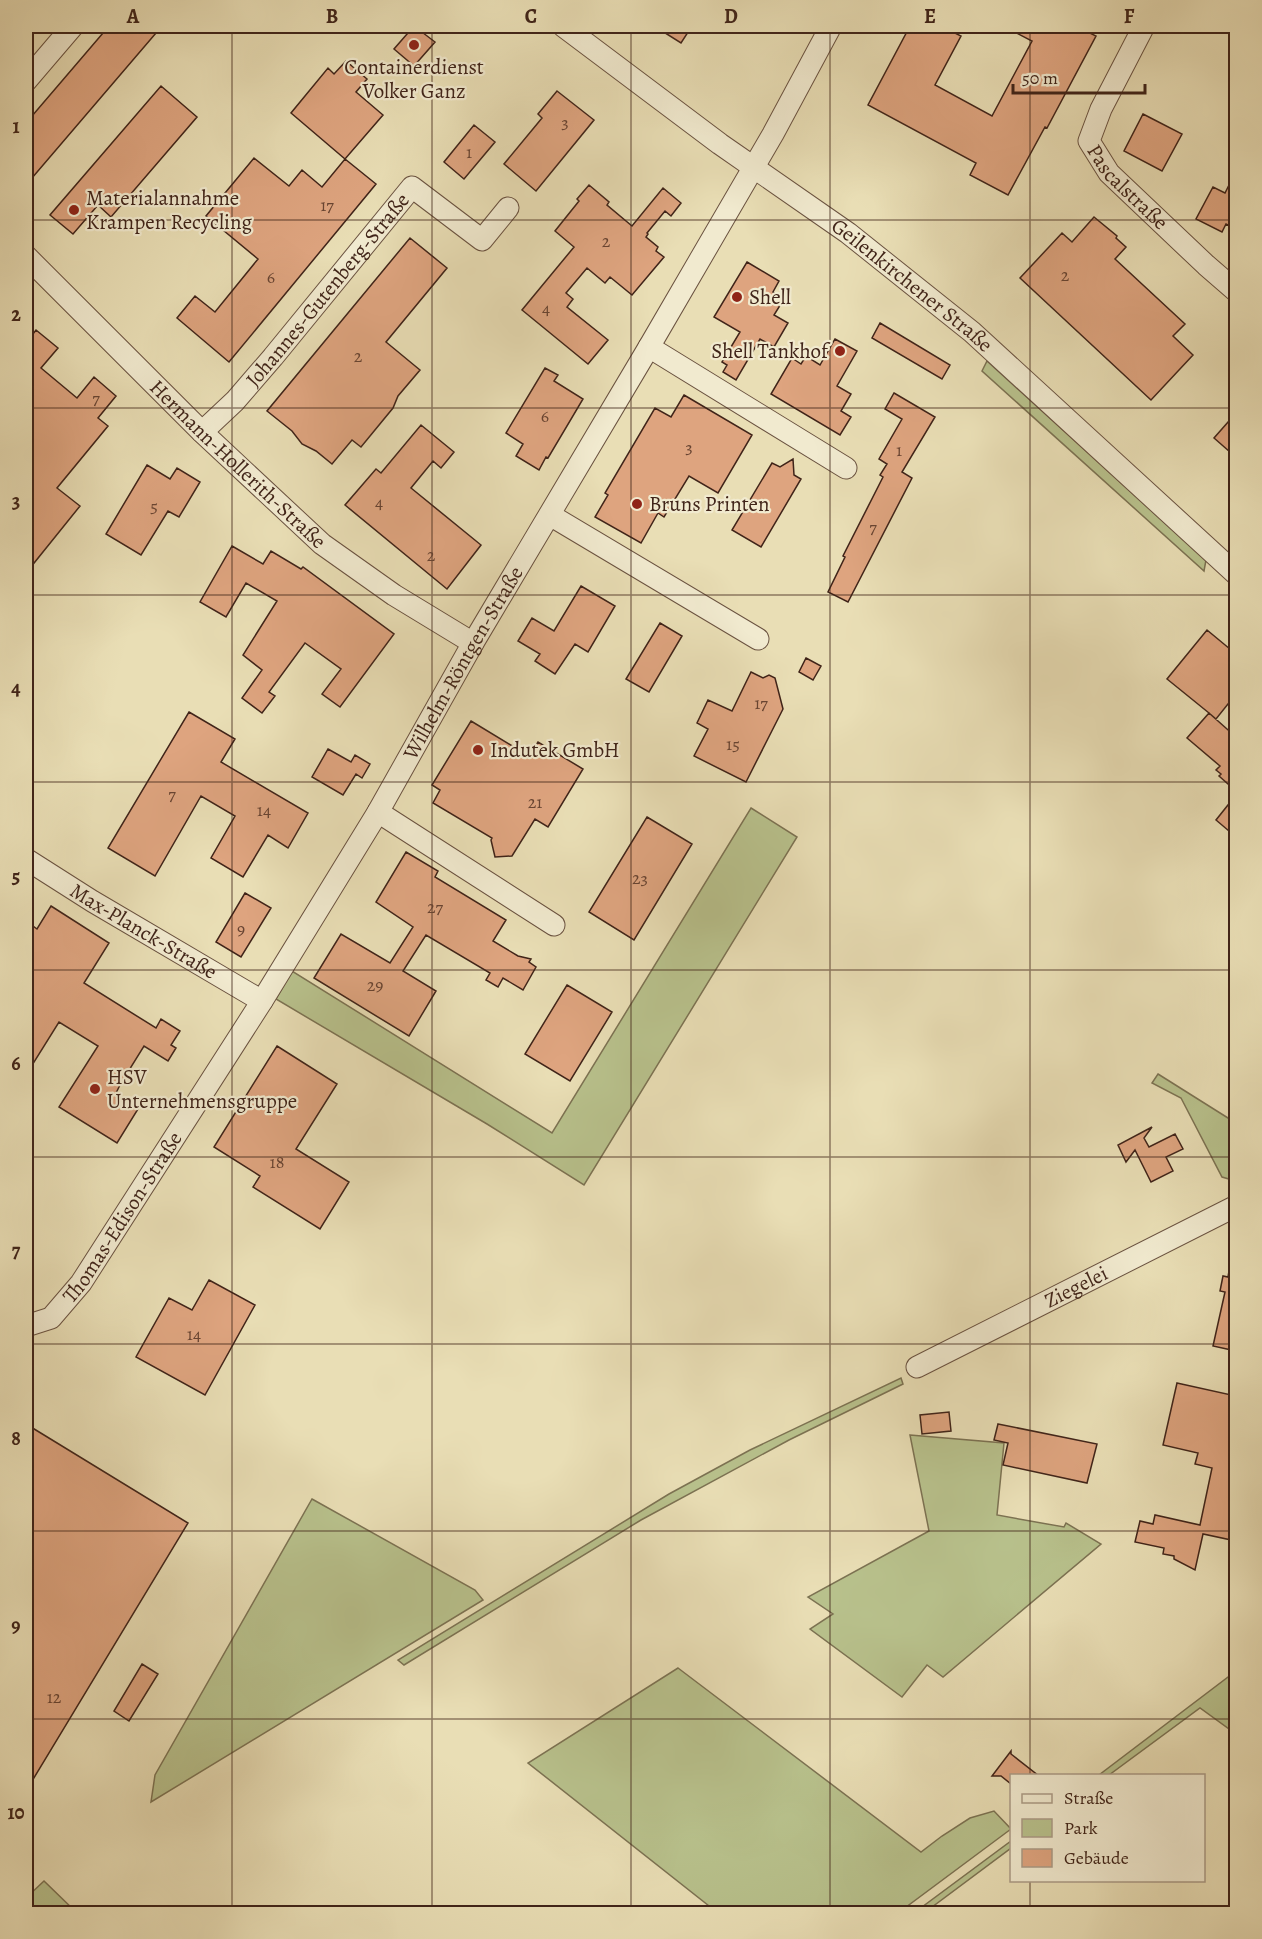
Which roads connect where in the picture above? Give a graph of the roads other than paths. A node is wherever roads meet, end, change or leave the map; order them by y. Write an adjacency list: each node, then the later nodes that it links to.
1 (73, 26): 5 (street)
2 (563, 26): 6 (street, Geilenkirchener Straße)
3 (831, 26): 6 (street, Wilhelm-Röntgen-Straße)
4 (1144, 26): 9 (street, Pascalstraße)
5 (26, 81)
6 (754, 167): 10 (street, Wilhelm-Röntgen-Straße); 14 (street, Geilenkirchener Straße)
7 (508, 207): 11 (street, Johannes-Gutenberg-Straße)
8 (26, 256): 11 (street, Hermann-Hollerith-Straße)
9 (1236, 291)
10 (649, 347): 12 (street); 13 (street, Wilhelm-Röntgen-Straße)
11 (202, 432): 16 (street, Hermann-Hollerith-Straße)
12 (846, 468)
13 (550, 515): 15 (street); 16 (street, Wilhelm-Röntgen-Straße)
14 (1236, 574)
15 (758, 639)
16 (473, 643): 17 (street, Wilhelm-Röntgen-Straße)
17 (378, 812): 19 (street); 20 (street, Wilhelm-Röntgen-Straße)
18 (26, 859): 20 (street, Max-Planck-Straße)
19 (554, 925)
20 (262, 1001): 22 (street, Thomas-Edison-Straße)
21 (1236, 1206): 23 (street, Ziegelei)
22 (26, 1326)
23 (917, 1367)

